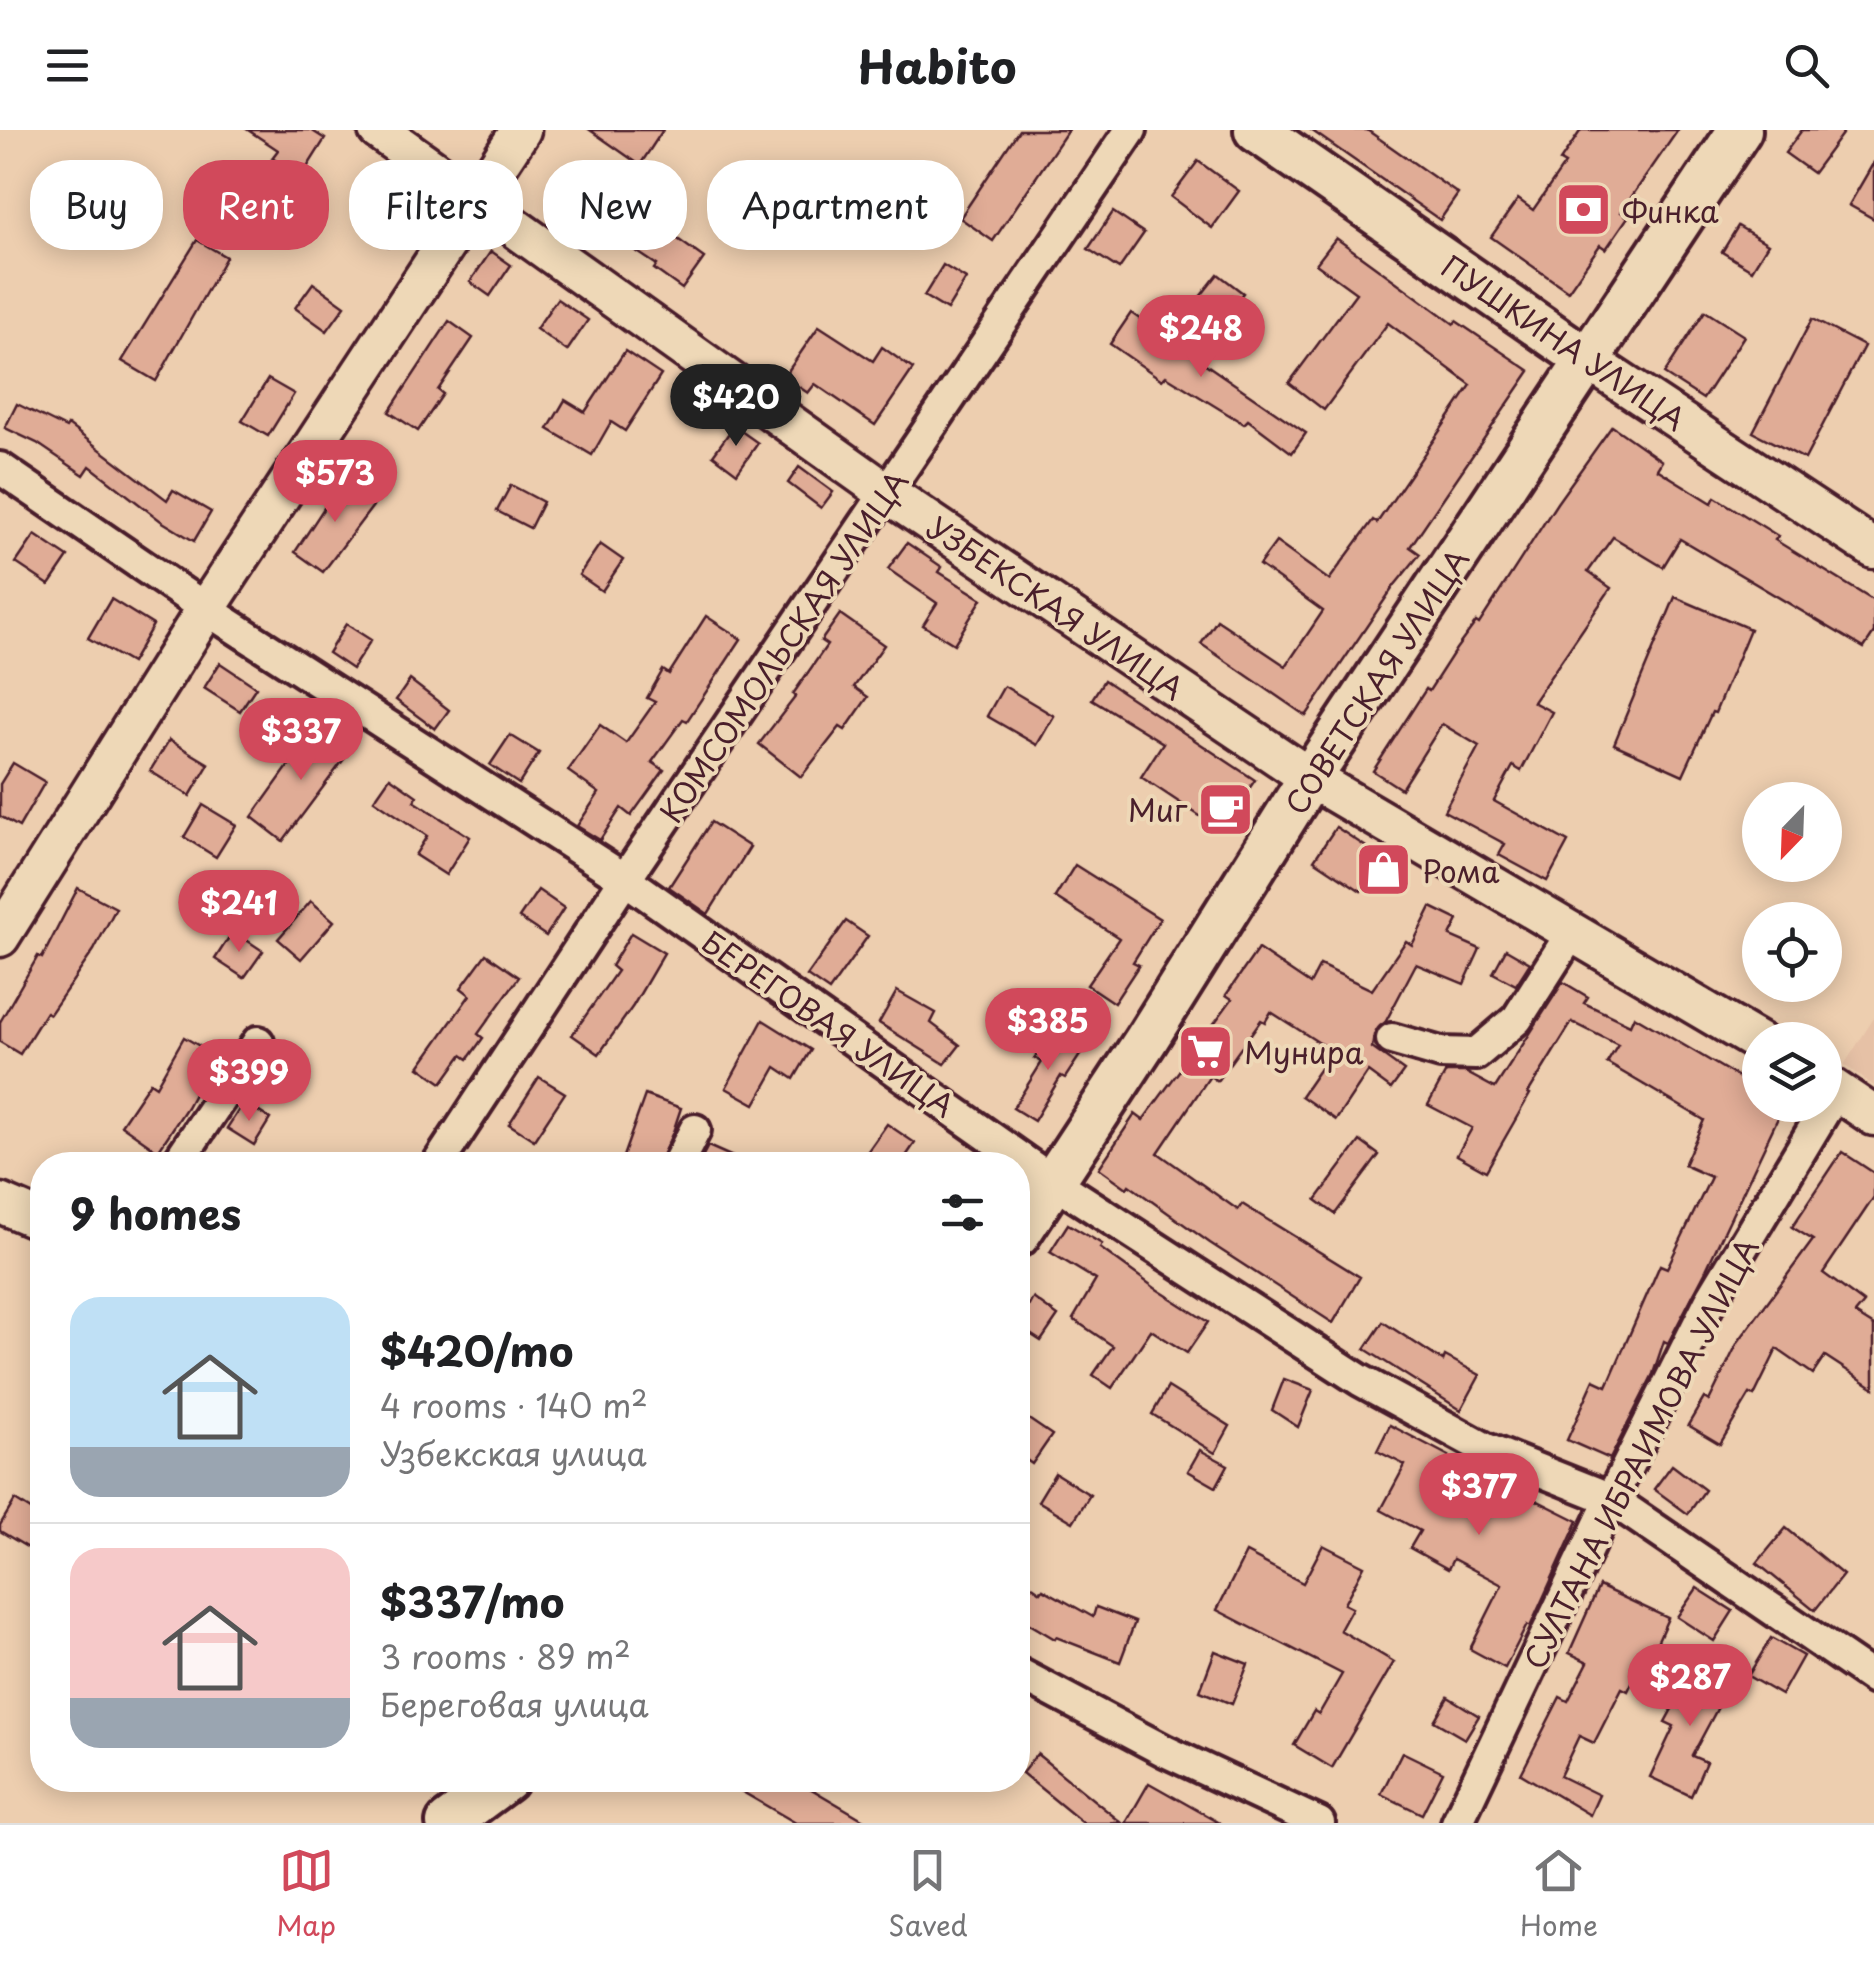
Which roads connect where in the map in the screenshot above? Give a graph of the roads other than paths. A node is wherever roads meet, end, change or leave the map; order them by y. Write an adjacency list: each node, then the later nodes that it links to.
1 (378, 130): 6 (street, УЗБЕКСКАЯ УЛИЦА)
2 (521, 130): 7 (street)
3 (1131, 130): 12 (street, КОМСОМОЛЬСКАЯ УЛИЦА)
4 (1256, 130): 10 (main road, ПУШКИНА УЛИЦА)
5 (1740, 130): 10 (main road, СОВЕТСКАЯ УЛИЦА)
6 (422, 160)
7 (501, 160)
8 (523, 231): 12 (street, УЗБЕКСКАЯ УЛИЦА)
9 (441, 250): 14 (street)
10 (1589, 361): 13 (street, ПУШКИНА УЛИЦА); 15 (main road, СОВЕТСКАЯ УЛИЦА)
11 (0, 468): 14 (street, БЕРЕГОВАЯ УЛИЦА)
12 (887, 493): 15 (street, УЗБЕКСКАЯ УЛИЦА); 16 (street, КОМСОМОЛЬСКАЯ УЛИЦА)
13 (1874, 549)
14 (206, 609): 16 (street, БЕРЕГОВАЯ УЛИЦА); 18 (street)
15 (1310, 778): 17 (street, УЗБЕКСКАЯ УЛИЦА); 31 (main road, СОВЕТСКАЯ УЛИЦА)
16 (625, 879): 27 (street, КОМСОМОЛЬСКАЯ УЛИЦА); 29 (street, БЕРЕГОВАЯ УЛИЦА)
17 (1571, 934): 19 (street, УЗБЕКСКАЯ УЛИЦА); 20 (street)
18 (0, 938)
19 (1742, 1033)
20 (1392, 1039)
21 (258, 1042): 26 (street)
22 (1842, 1094): 23 (street)
23 (1874, 1116)
24 (1811, 1122): 35 (street, СУЛТАНА ИБРАИМОВА УЛИЦА)
25 (695, 1130): 28 (street)
26 (185, 1152)
27 (446, 1152)
28 (684, 1152)
29 (1012, 1152)
30 (1030, 1164): 31 (street, БЕРЕГОВАЯ УЛИЦА)
31 (1052, 1180): 34 (main road, СОВЕТСКАЯ УЛИЦА); 35 (street, БЕРЕГОВАЯ УЛИЦА)
32 (0, 1202): 33 (street)
33 (30, 1216)
34 (1030, 1216)
35 (1611, 1499): 37 (street, БЕРЕГОВАЯ УЛИЦА); 41 (street, СУЛТАНА ИБРАИМОВА УЛИЦА)
36 (1030, 1679): 40 (street)
37 (1874, 1679)
38 (490, 1792): 39 (main road)
39 (448, 1823)
40 (1319, 1823)
41 (1457, 1823)

